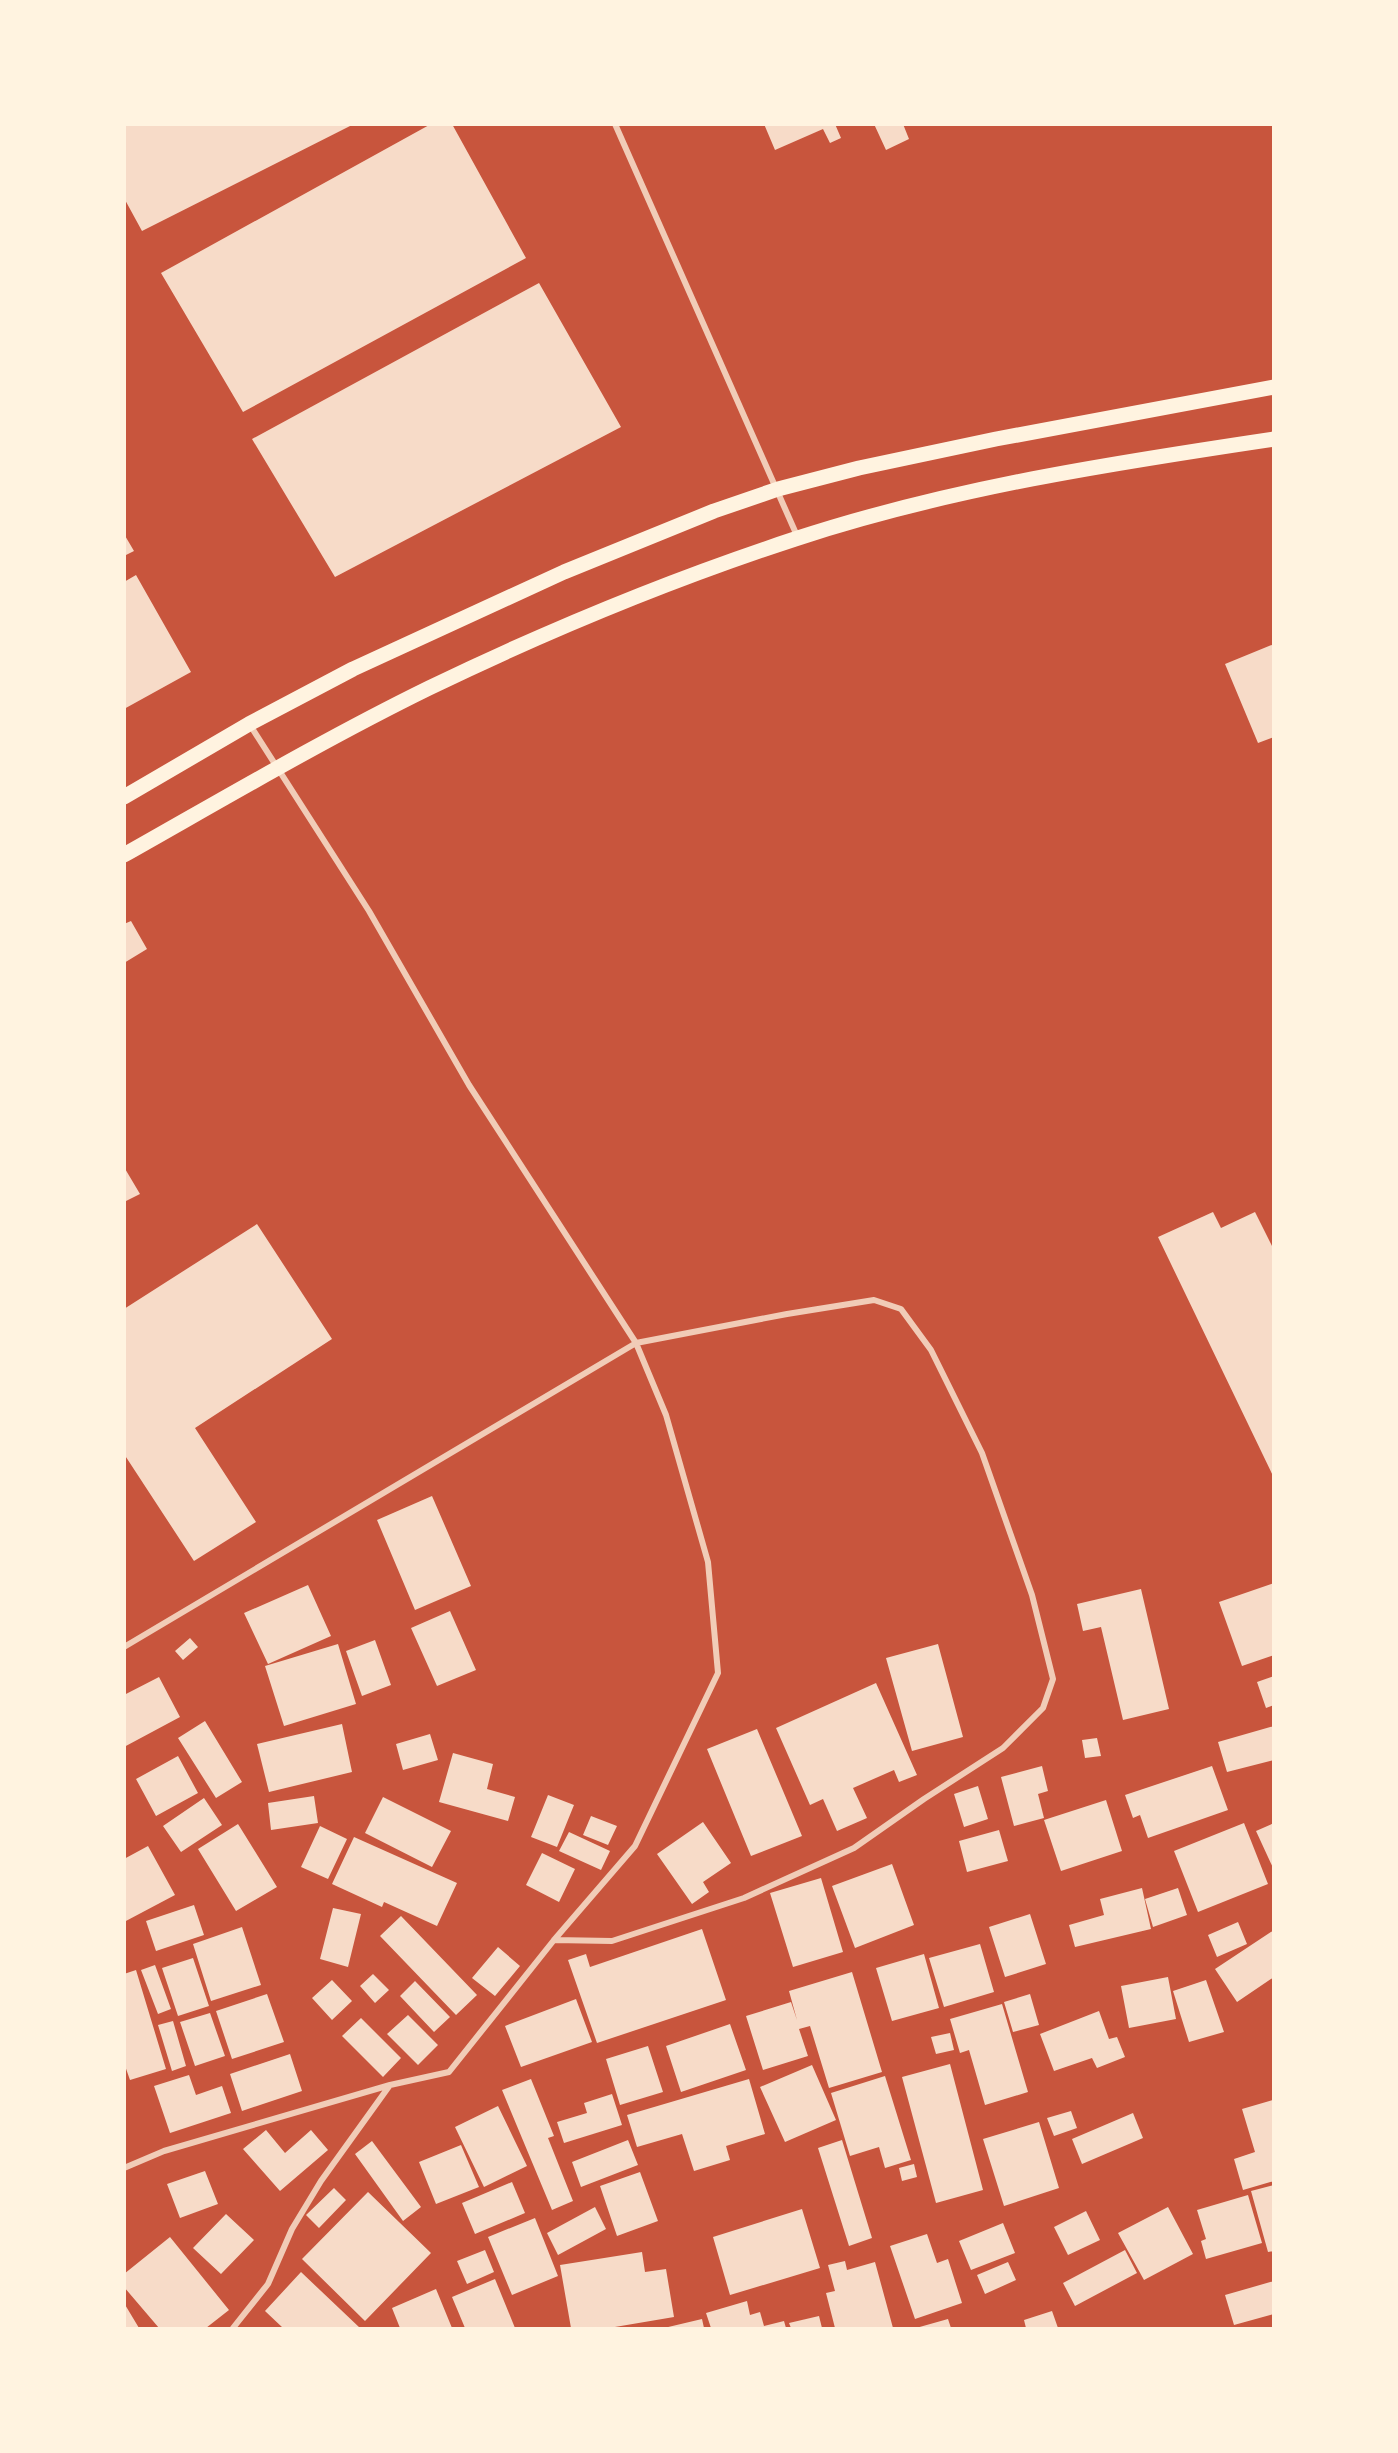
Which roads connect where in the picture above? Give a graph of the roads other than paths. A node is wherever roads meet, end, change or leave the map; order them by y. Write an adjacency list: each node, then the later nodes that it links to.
1 (615, 124): 4 (street)
2 (1274, 387): 4 (main road)
3 (1274, 439): 5 (main road)
4 (778, 489): 5 (street); 6 (main road)
5 (798, 538): 7 (main road)
6 (249, 724): 7 (street); 8 (main road)
7 (276, 768): 9 (main road); 10 (street)
8 (124, 797)
9 (124, 855)
10 (636, 1343): 11 (street); 12 (street); 12 (street)
11 (124, 1647)
12 (554, 1940): 13 (street)
13 (390, 2085): 14 (street); 15 (street)
14 (124, 2168)
15 (233, 2328)

